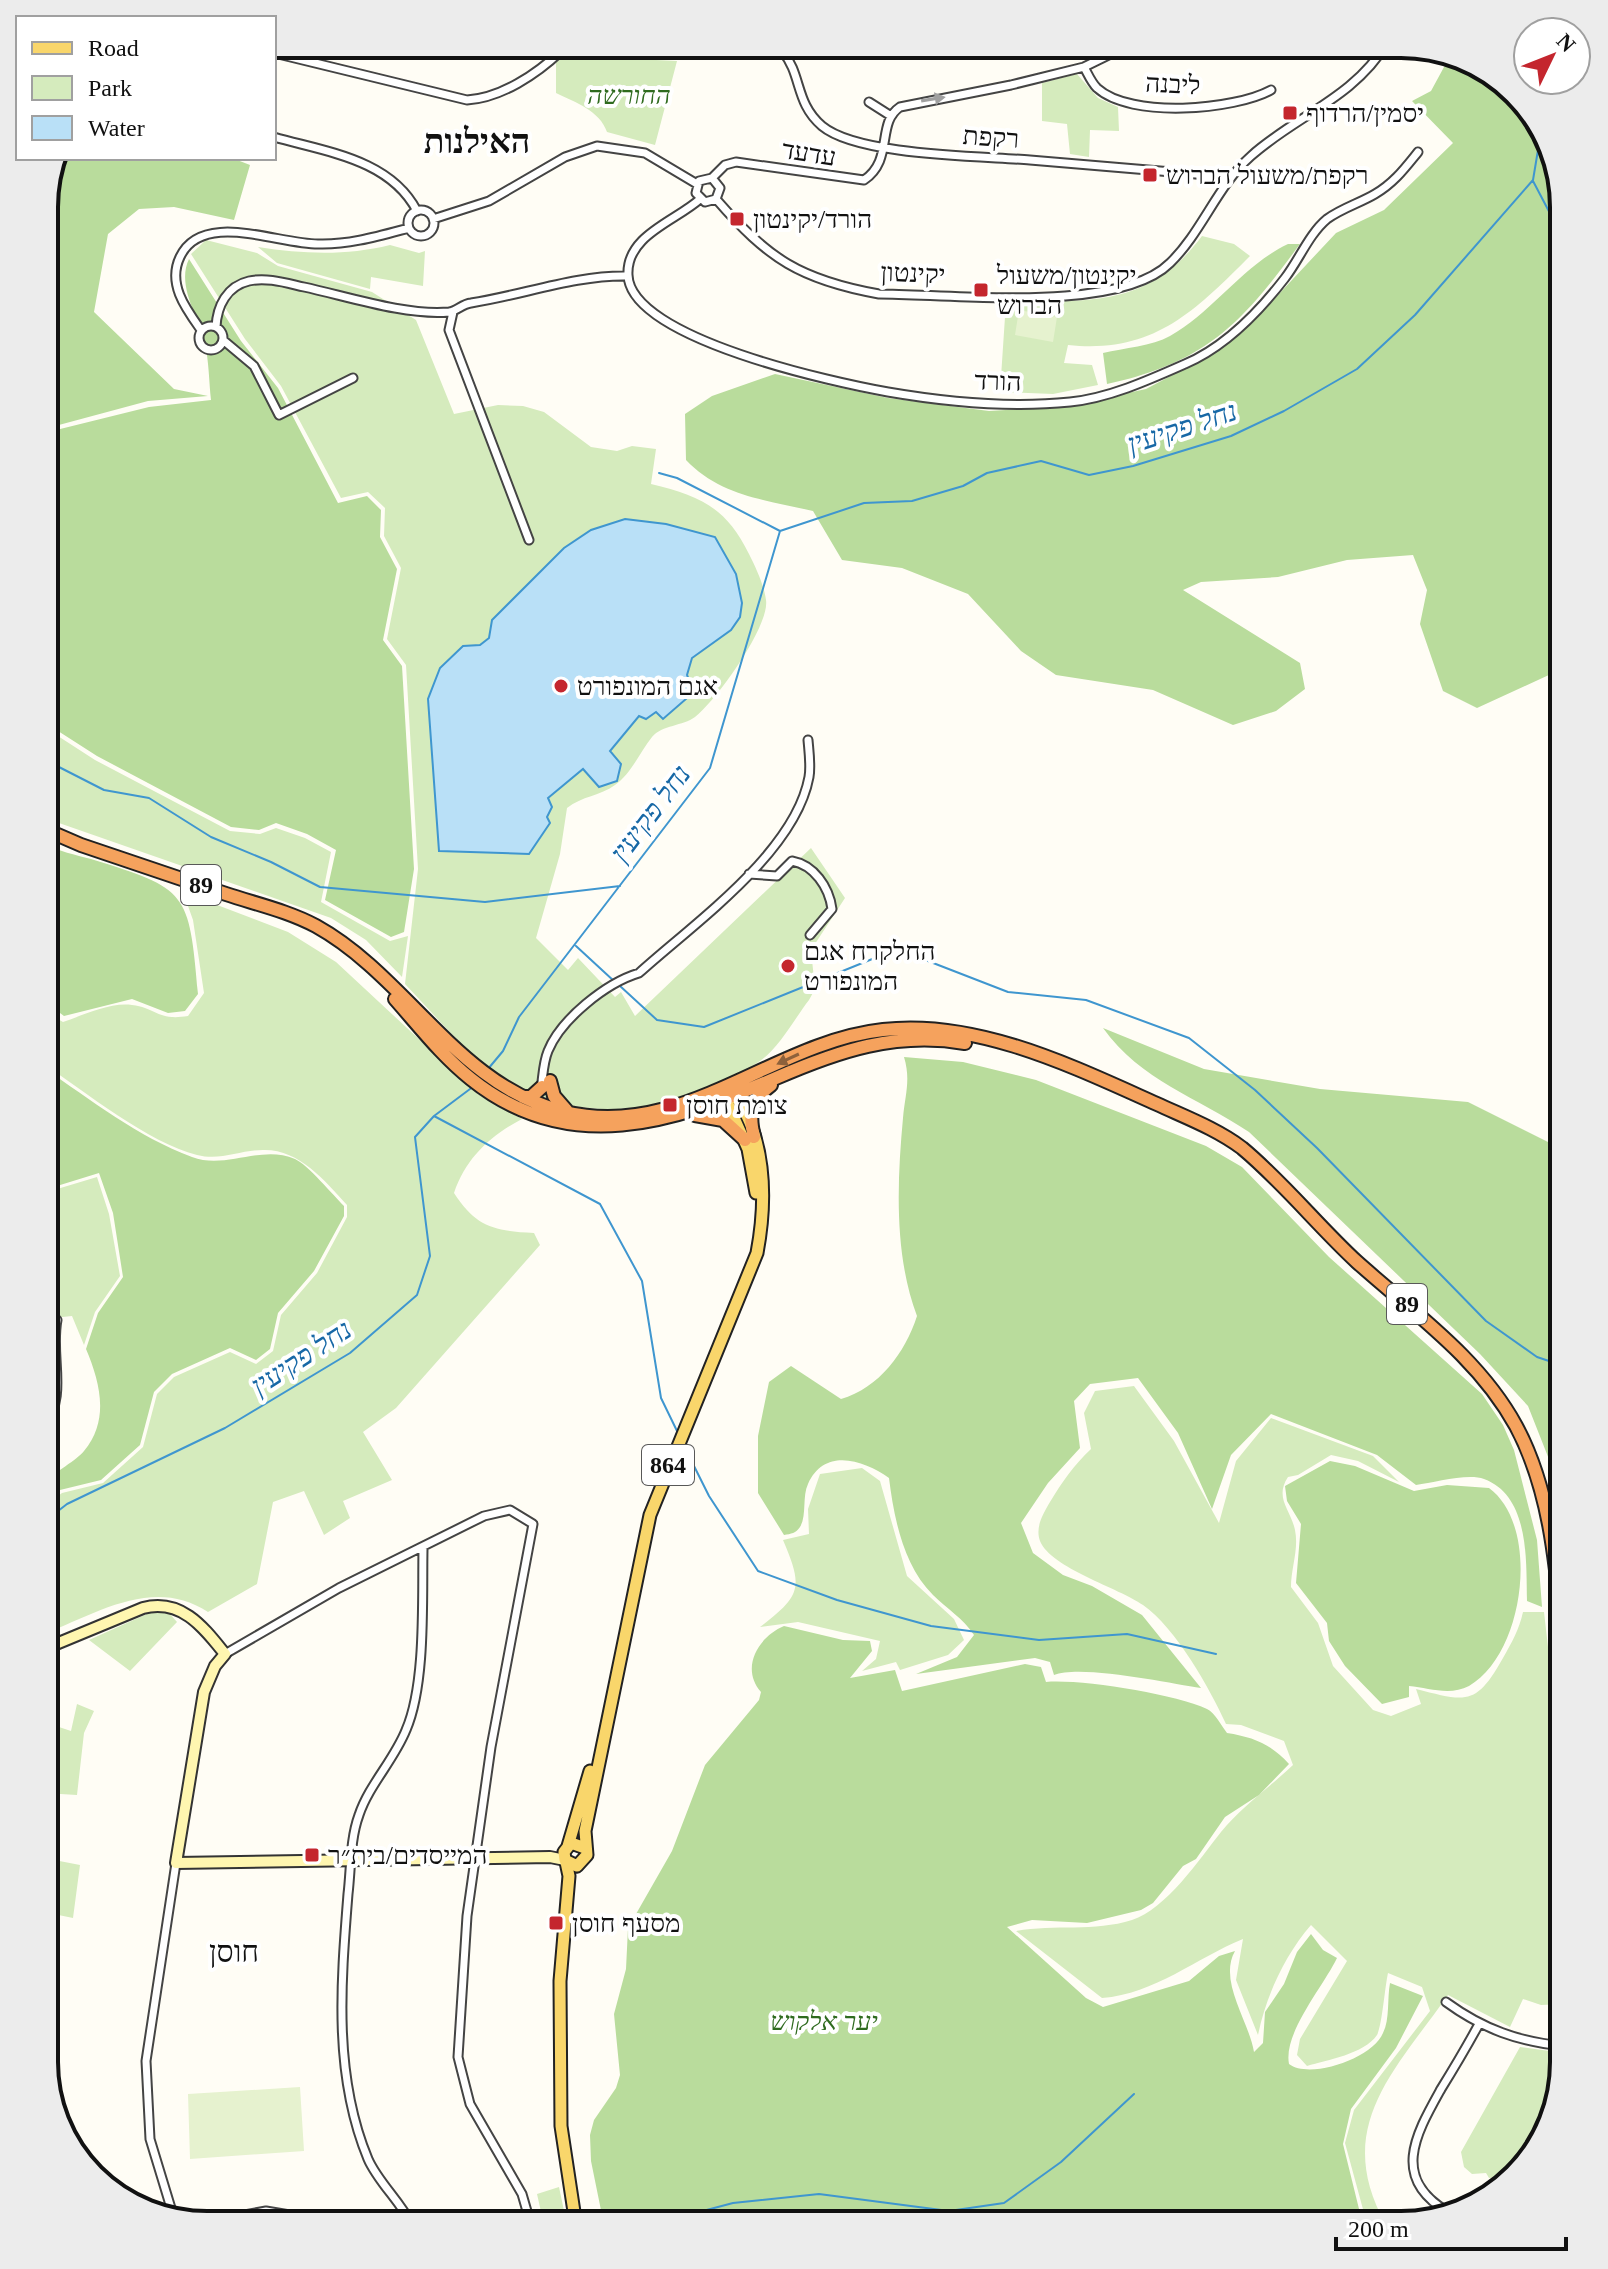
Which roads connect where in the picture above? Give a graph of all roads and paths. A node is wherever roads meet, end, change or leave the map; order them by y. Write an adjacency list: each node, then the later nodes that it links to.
1 (295, 58): 2 (street)
2 (543, 58)
3 (786, 58): 7 (street, רקפת)
4 (795, 58): 7 (street)
5 (1102, 58): 8 (street)
6 (1373, 58): 15 (street, יקינטון)
7 (792, 65): 13 (street, רקפת)
8 (1084, 67): 9 (street, ליבנה); 11 (street, one-way to 8)
9 (1271, 90)
10 (869, 102): 11 (street)
11 (891, 116): 13 (street)
12 (276, 138): 20 (street)
13 (885, 146): 15 (street, רקפת); 16 (street, עדעד)
14 (1418, 152): 23 (street, הורד)
15 (1231, 177): 19 (street, יקינטון)
16 (712, 178): 17 (street); 19 (street)
17 (697, 184): 18 (street); 21 (street)
18 (700, 199): 19 (street); 23 (street)
19 (716, 199)
20 (417, 211): 21 (street); 22 (street)
21 (433, 219): 22 (street)
22 (409, 228): 26 (street)
23 (627, 276): 24 (street)
24 (453, 312): 25 (street); 29 (street)
25 (216, 327): 26 (street); 27 (street)
26 (201, 330): 27 (street)
27 (223, 340): 28 (street)
28 (353, 378)
29 (529, 540)
30 (808, 740): 32 (street)
31 (58, 835): 34 (highway, 89)
32 (749, 874): 33 (street); 37 (street)
33 (810, 935)
34 (353, 952): 39 (highway, 89); 40 (highway, 89)
35 (783, 1075): 36 (highway, 89); 38 (highway, 89); 43 (highway)
36 (1091, 1075): 38 (highway, 89, one-way to 38); 44 (highway, 89)
37 (546, 1084): 39 (highway); 40 (street); 41 (highway)
38 (730, 1094): 41 (highway, 89); 42 (highway, 89); 43 (main road, 864)
39 (523, 1097): 40 (highway, 89)
40 (542, 1109): 41 (highway, 89); 42 (highway, 89)
41 (570, 1114)
42 (679, 1116): 43 (highway)
43 (750, 1139): 48 (main road, 864); 49 (main road, 864)
44 (1550, 1538)
45 (423, 1549): 47 (street); 50 (street); 51 (street)
46 (58, 1643): 47 (street)
47 (225, 1654): 52 (street)
48 (585, 1848): 49 (main road); 53 (main road)
49 (566, 1854): 50 (street); 53 (main road); 61 (main road, 864)
50 (475, 1858): 51 (street); 60 (street)
51 (351, 1860): 52 (street); 59 (street)
52 (176, 1863): 57 (street)
53 (581, 1865): 62 (main road)
54 (1446, 2002): 55 (street)
55 (1479, 2024): 56 (street); 58 (street)
56 (1550, 2044)
57 (170, 2206)
58 (1440, 2206)
59 (403, 2211)
60 (527, 2211)
61 (574, 2211)
62 (580, 2211)

